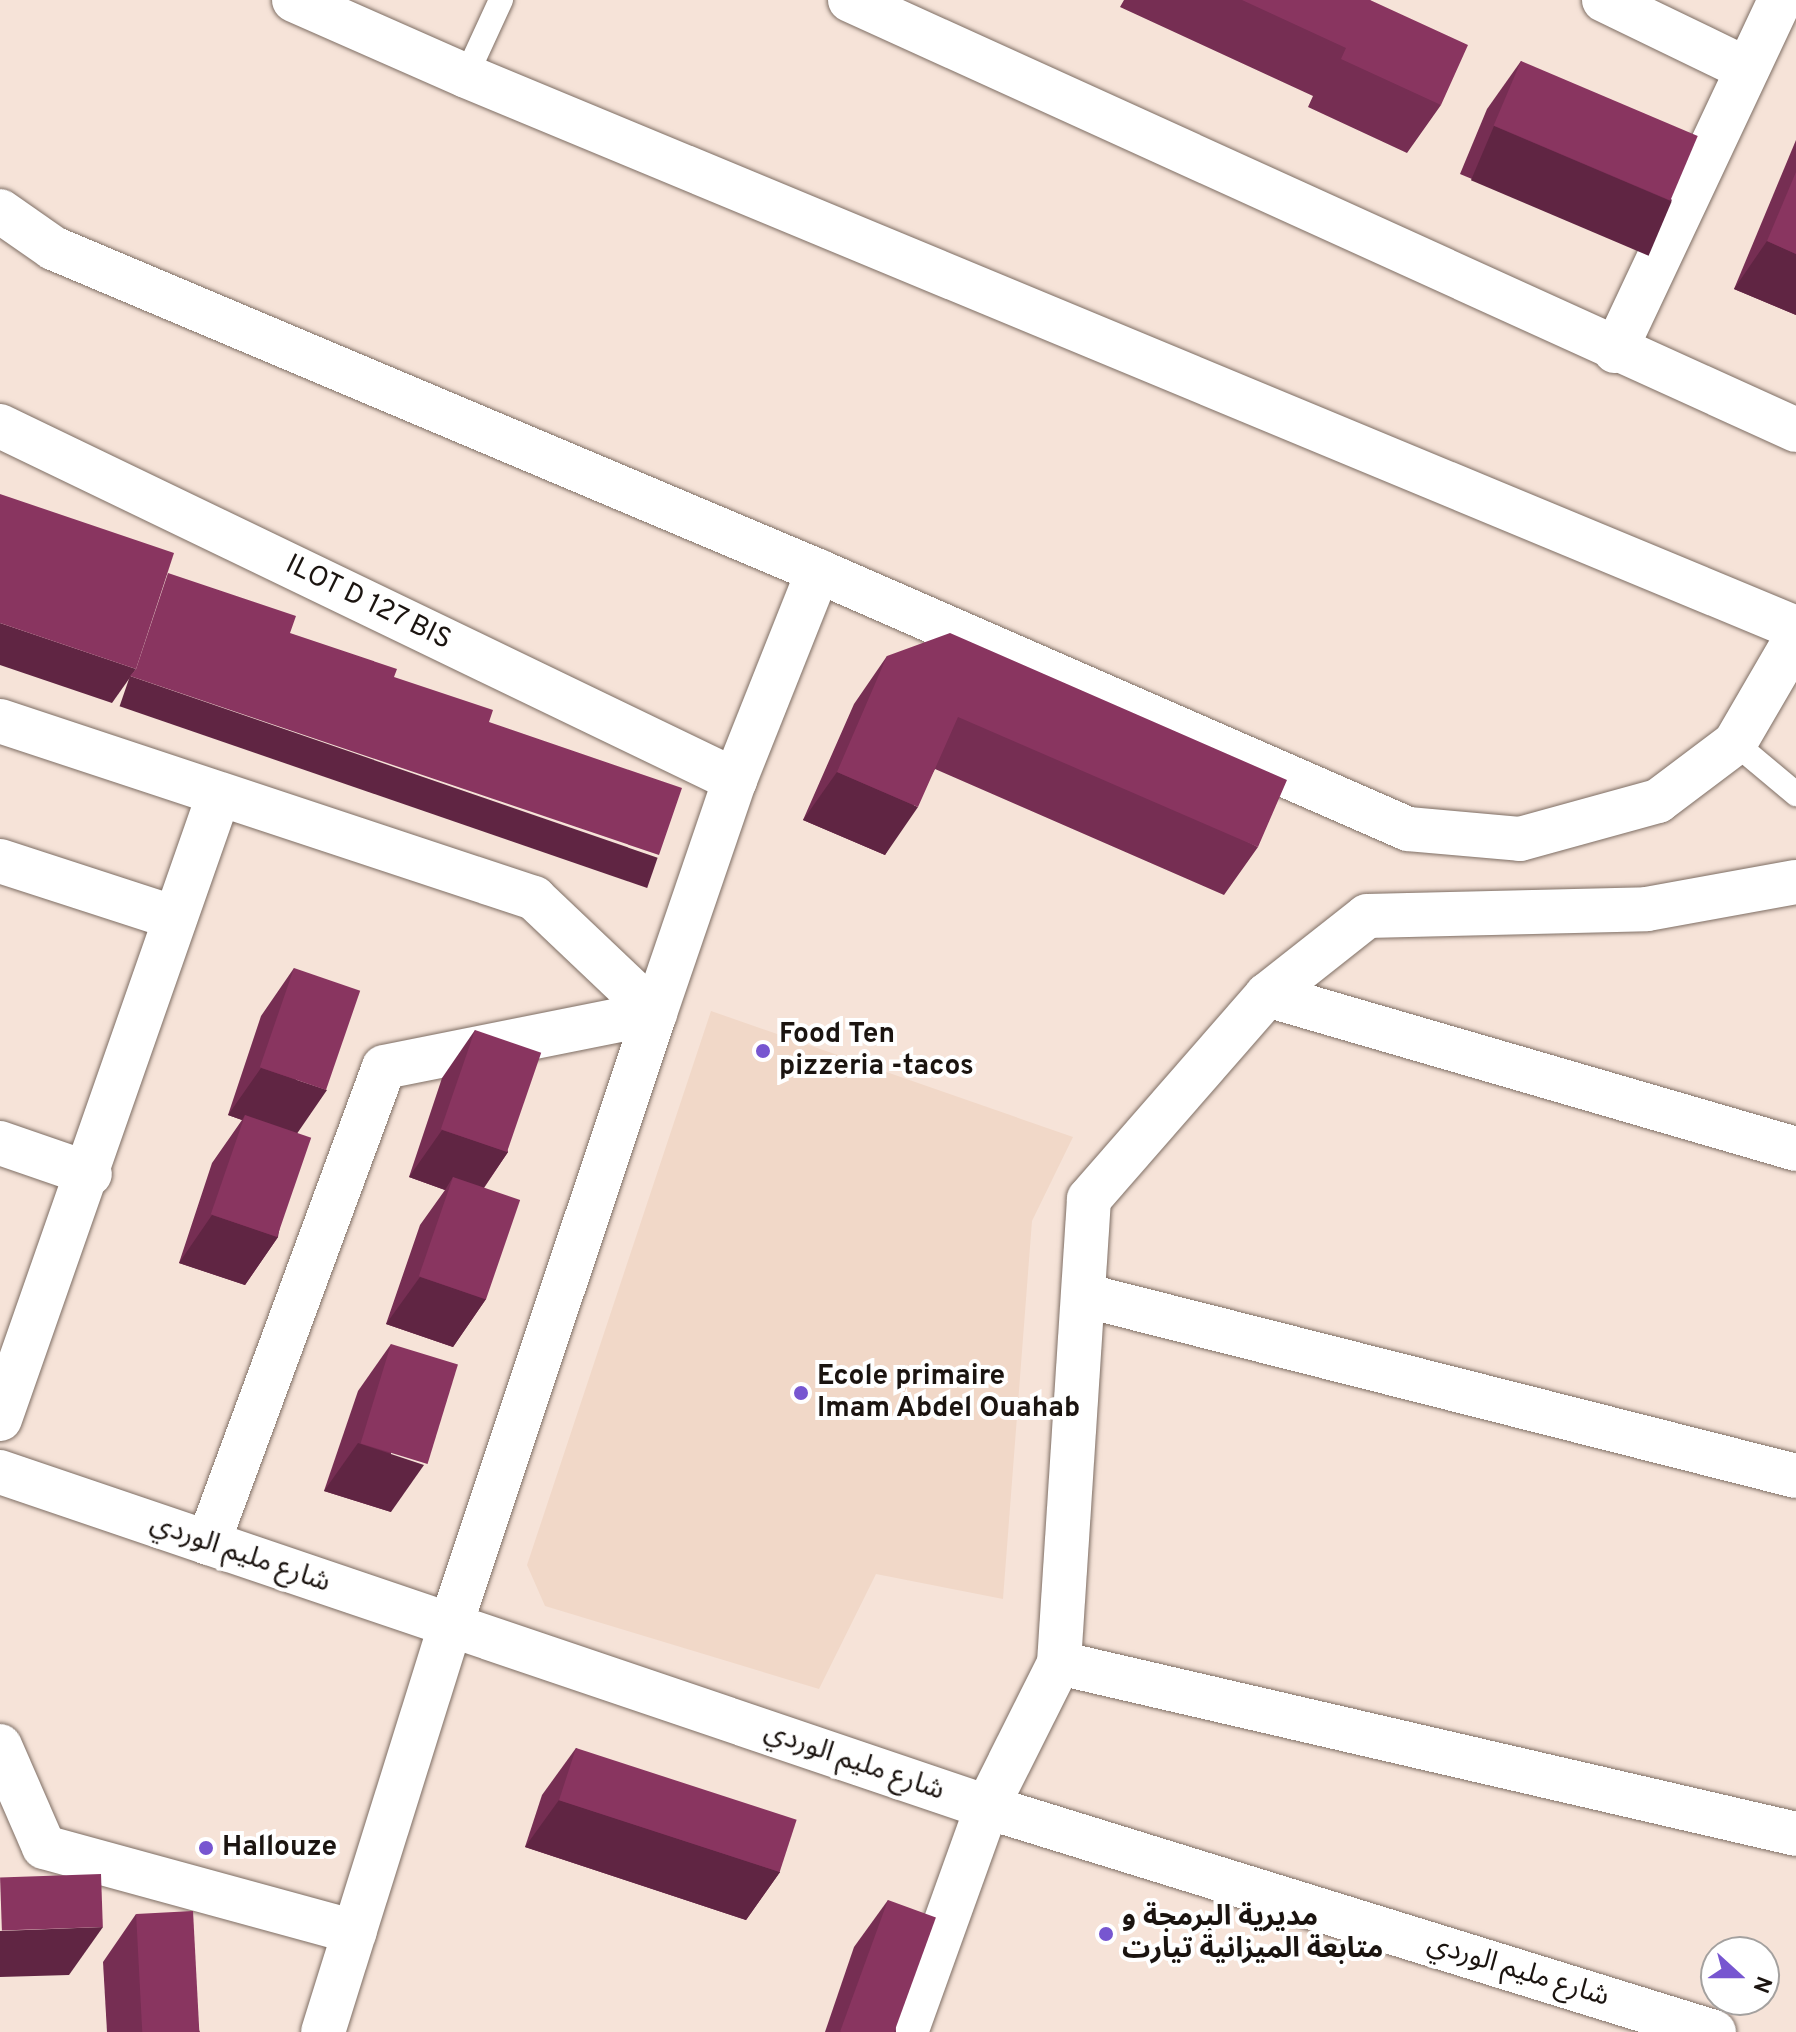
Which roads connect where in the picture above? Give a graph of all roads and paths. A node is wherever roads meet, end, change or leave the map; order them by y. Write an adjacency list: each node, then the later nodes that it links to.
1 (294, 0): 7 (street)
2 (501, 0): 7 (lane)
3 (850, 0): 9 (street)
4 (1604, 0): 6 (street)
5 (1780, 0): 6 (street)
6 (1747, 69): 9 (street)
7 (466, 76): 13 (street)
8 (0, 211): 12 (street)
9 (1615, 351): 11 (street)
10 (0, 426): 17 (street, ILOT D 127 BIS)
11 (1796, 430)
12 (818, 571): 16 (street); 17 (street)
13 (1796, 628)
14 (1796, 638): 16 (street)
15 (0, 721): 18 (street)
16 (1735, 743): 19 (lane)
17 (735, 780): 24 (street)
18 (219, 794): 22 (street); 24 (street)
19 (1796, 794)
20 (0, 861): 22 (street)
21 (1796, 882): 23 (street)
22 (175, 918): 27 (street)
23 (1267, 995): 26 (street); 28 (street)
24 (655, 1013): 32 (street); 33 (street)
25 (0, 1143): 27 (street)
26 (1796, 1149)
27 (90, 1174): 29 (street)
28 (1087, 1296): 31 (street); 34 (street)
29 (0, 1419)
30 (0, 1472): 32 (street, شارع مليم الوردي)
31 (1796, 1476)
32 (208, 1543): 33 (street, شارع مليم الوردي)
33 (450, 1627): 36 (street, شارع مليم الوردي); 38 (street)
34 (1059, 1663): 36 (street); 37 (street)
35 (0, 1746): 38 (street)
36 (987, 1807): 40 (street); 41 (street, شارع مليم الوردي)
37 (1796, 1834)
38 (355, 1932): 39 (street)
39 (323, 2032)
40 (906, 2032)
41 (1714, 2032)

